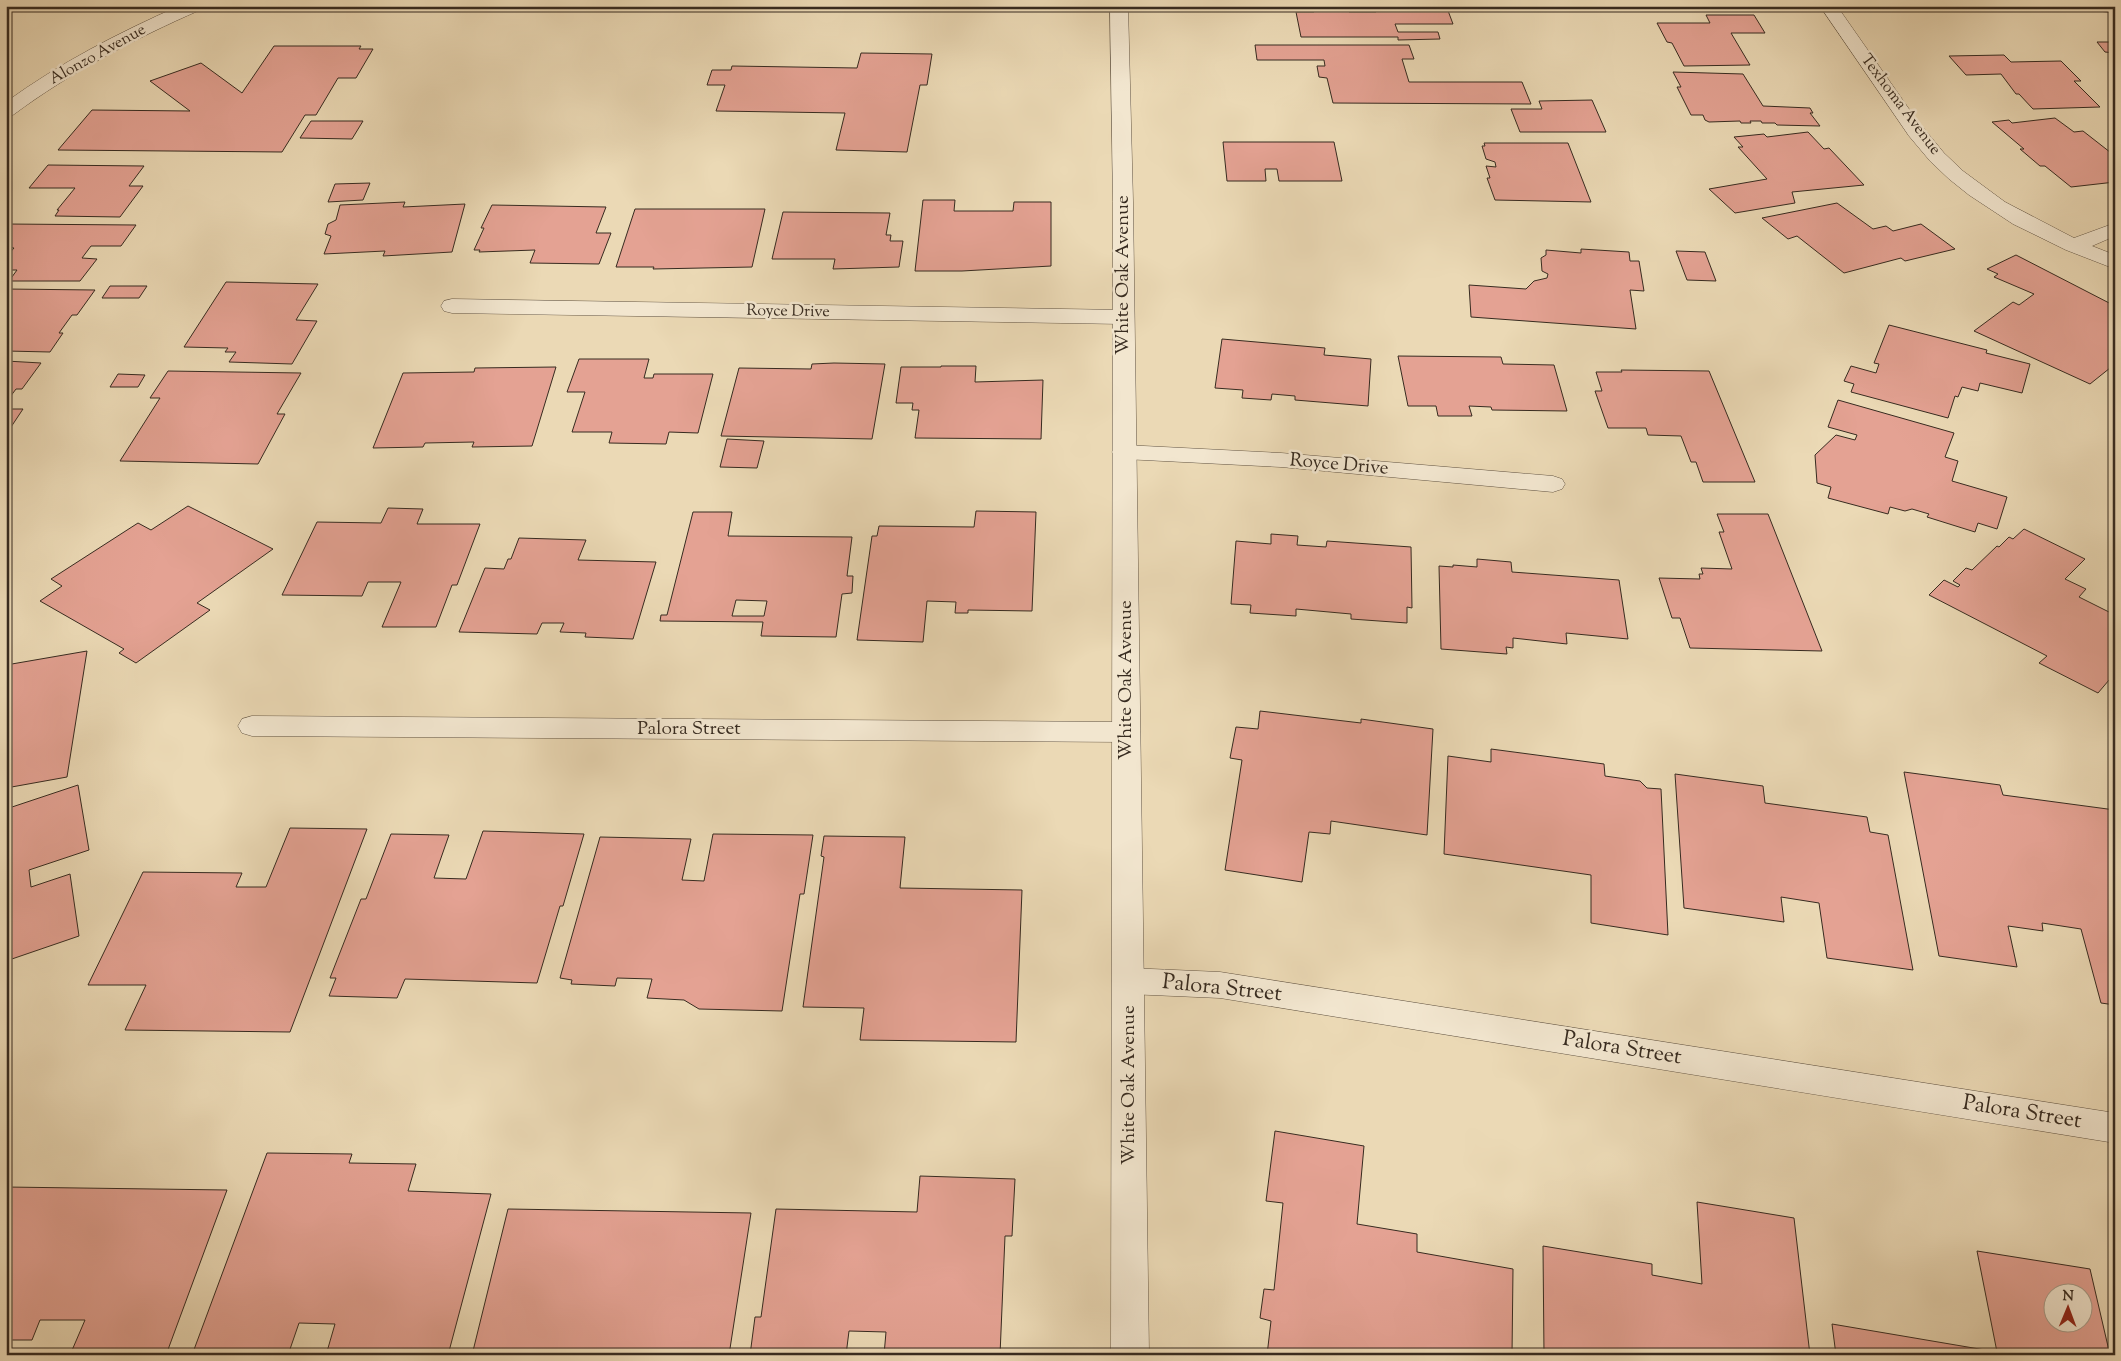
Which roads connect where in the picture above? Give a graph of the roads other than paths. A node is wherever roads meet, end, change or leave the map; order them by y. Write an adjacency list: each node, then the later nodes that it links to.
1 (194, 6): 4 (street, Alonzo Avenue)
2 (1119, 6): 9 (street, White Oak Avenue)
3 (1828, 6): 6 (street, Texhoma Avenue)
4 (6, 112)
5 (2115, 229): 6 (street)
6 (2073, 246): 7 (street, Texhoma Avenue)
7 (2115, 263)
8 (452, 306): 9 (street, Royce Drive)
9 (1123, 317): 10 (street, White Oak Avenue)
10 (1124, 452): 11 (street, Royce Drive); 13 (street, White Oak Avenue)
11 (1553, 484)
12 (252, 726): 13 (street, Palora Street)
13 (1126, 732): 14 (street, White Oak Avenue)
14 (1128, 981): 15 (street, Palora Street); 16 (street, White Oak Avenue)
15 (2115, 1128)
16 (1130, 1355)

